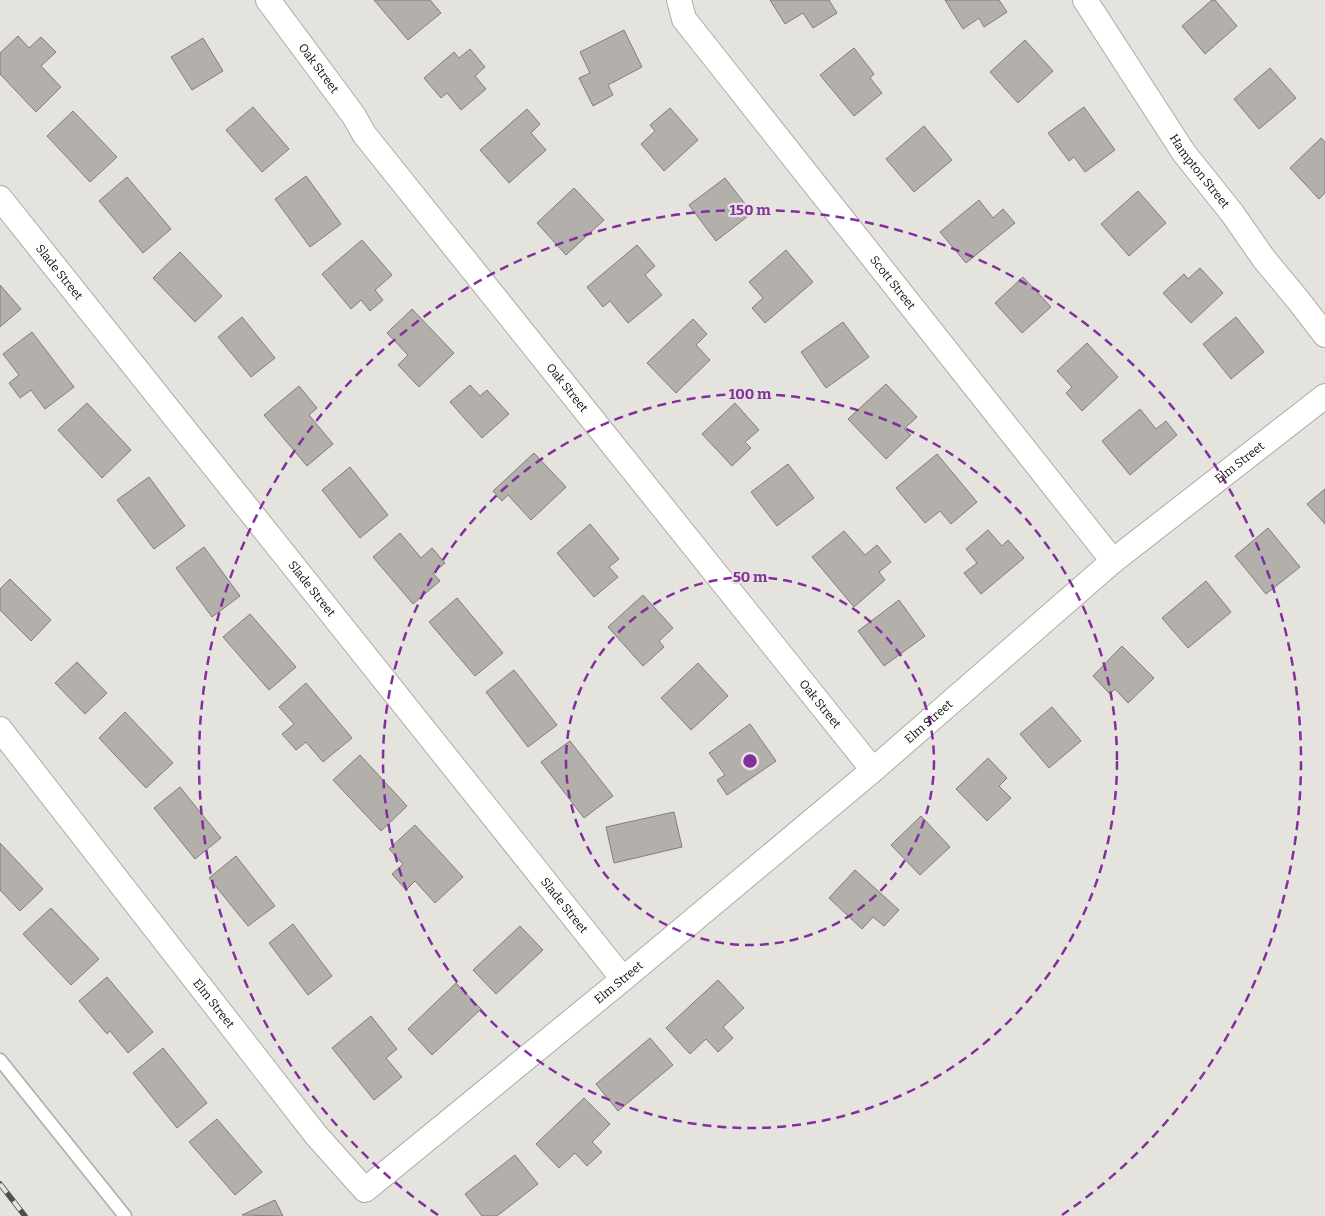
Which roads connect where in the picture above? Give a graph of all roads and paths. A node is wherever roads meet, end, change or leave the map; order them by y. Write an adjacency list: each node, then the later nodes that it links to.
1 (268, 0): 9 (street, Oak Street)
2 (679, 0): 7 (street, Scott Street)
3 (1085, 0): 5 (street, Hampton Street)
4 (0, 198): 10 (street, Slade Street)
5 (1325, 335)
6 (1325, 396): 7 (street, Elm Street)
7 (1114, 561): 9 (street, Elm Street)
8 (0, 729): 10 (street, Elm Street)
9 (873, 770): 10 (street, Elm Street)
10 (623, 980)
11 (0, 1060): 12 (lane)
12 (125, 1216)

